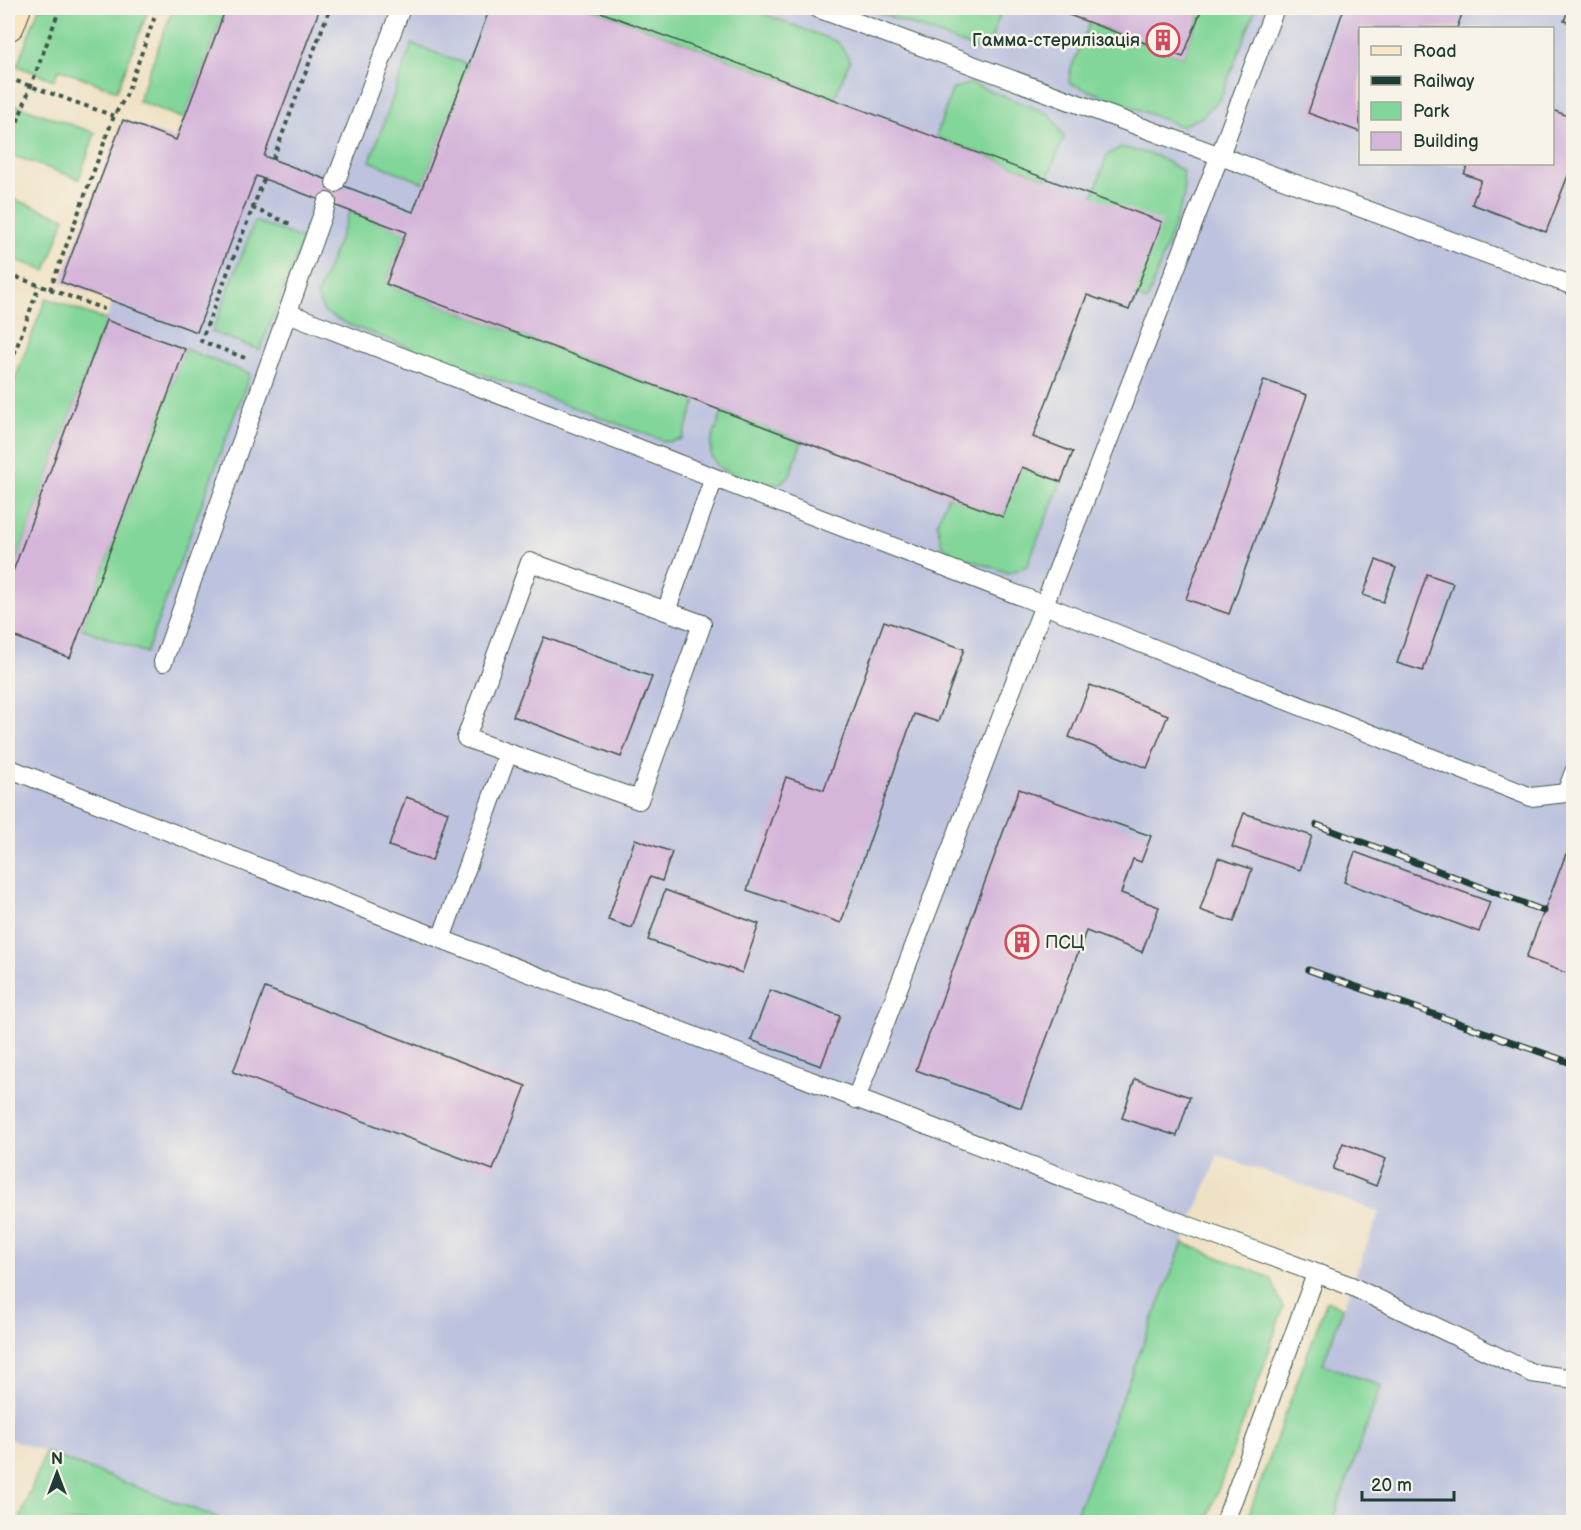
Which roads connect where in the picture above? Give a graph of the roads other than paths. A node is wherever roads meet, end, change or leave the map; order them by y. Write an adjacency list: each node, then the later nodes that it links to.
1 (14, 8): 5 (street)
2 (401, 8): 7 (lane)
3 (817, 8): 6 (lane)
4 (1275, 8): 6 (lane)
5 (8, 24)
6 (1221, 155): 9 (lane); 12 (lane)
7 (335, 183)
8 (327, 202): 10 (lane)
9 (1574, 286)
10 (288, 313): 11 (lane); 14 (lane)
11 (714, 478): 12 (lane); 13 (lane)
12 (1044, 605): 17 (lane); 19 (lane)
13 (666, 610): 15 (lane); 15 (lane)
14 (163, 662)
15 (508, 753): 18 (lane)
16 (8, 768): 18 (lane)
17 (1574, 772)
18 (441, 939): 19 (lane)
19 (856, 1099): 20 (lane)
20 (1316, 1274): 21 (lane); 22 (lane)
21 (1574, 1380)
22 (1225, 1522)

